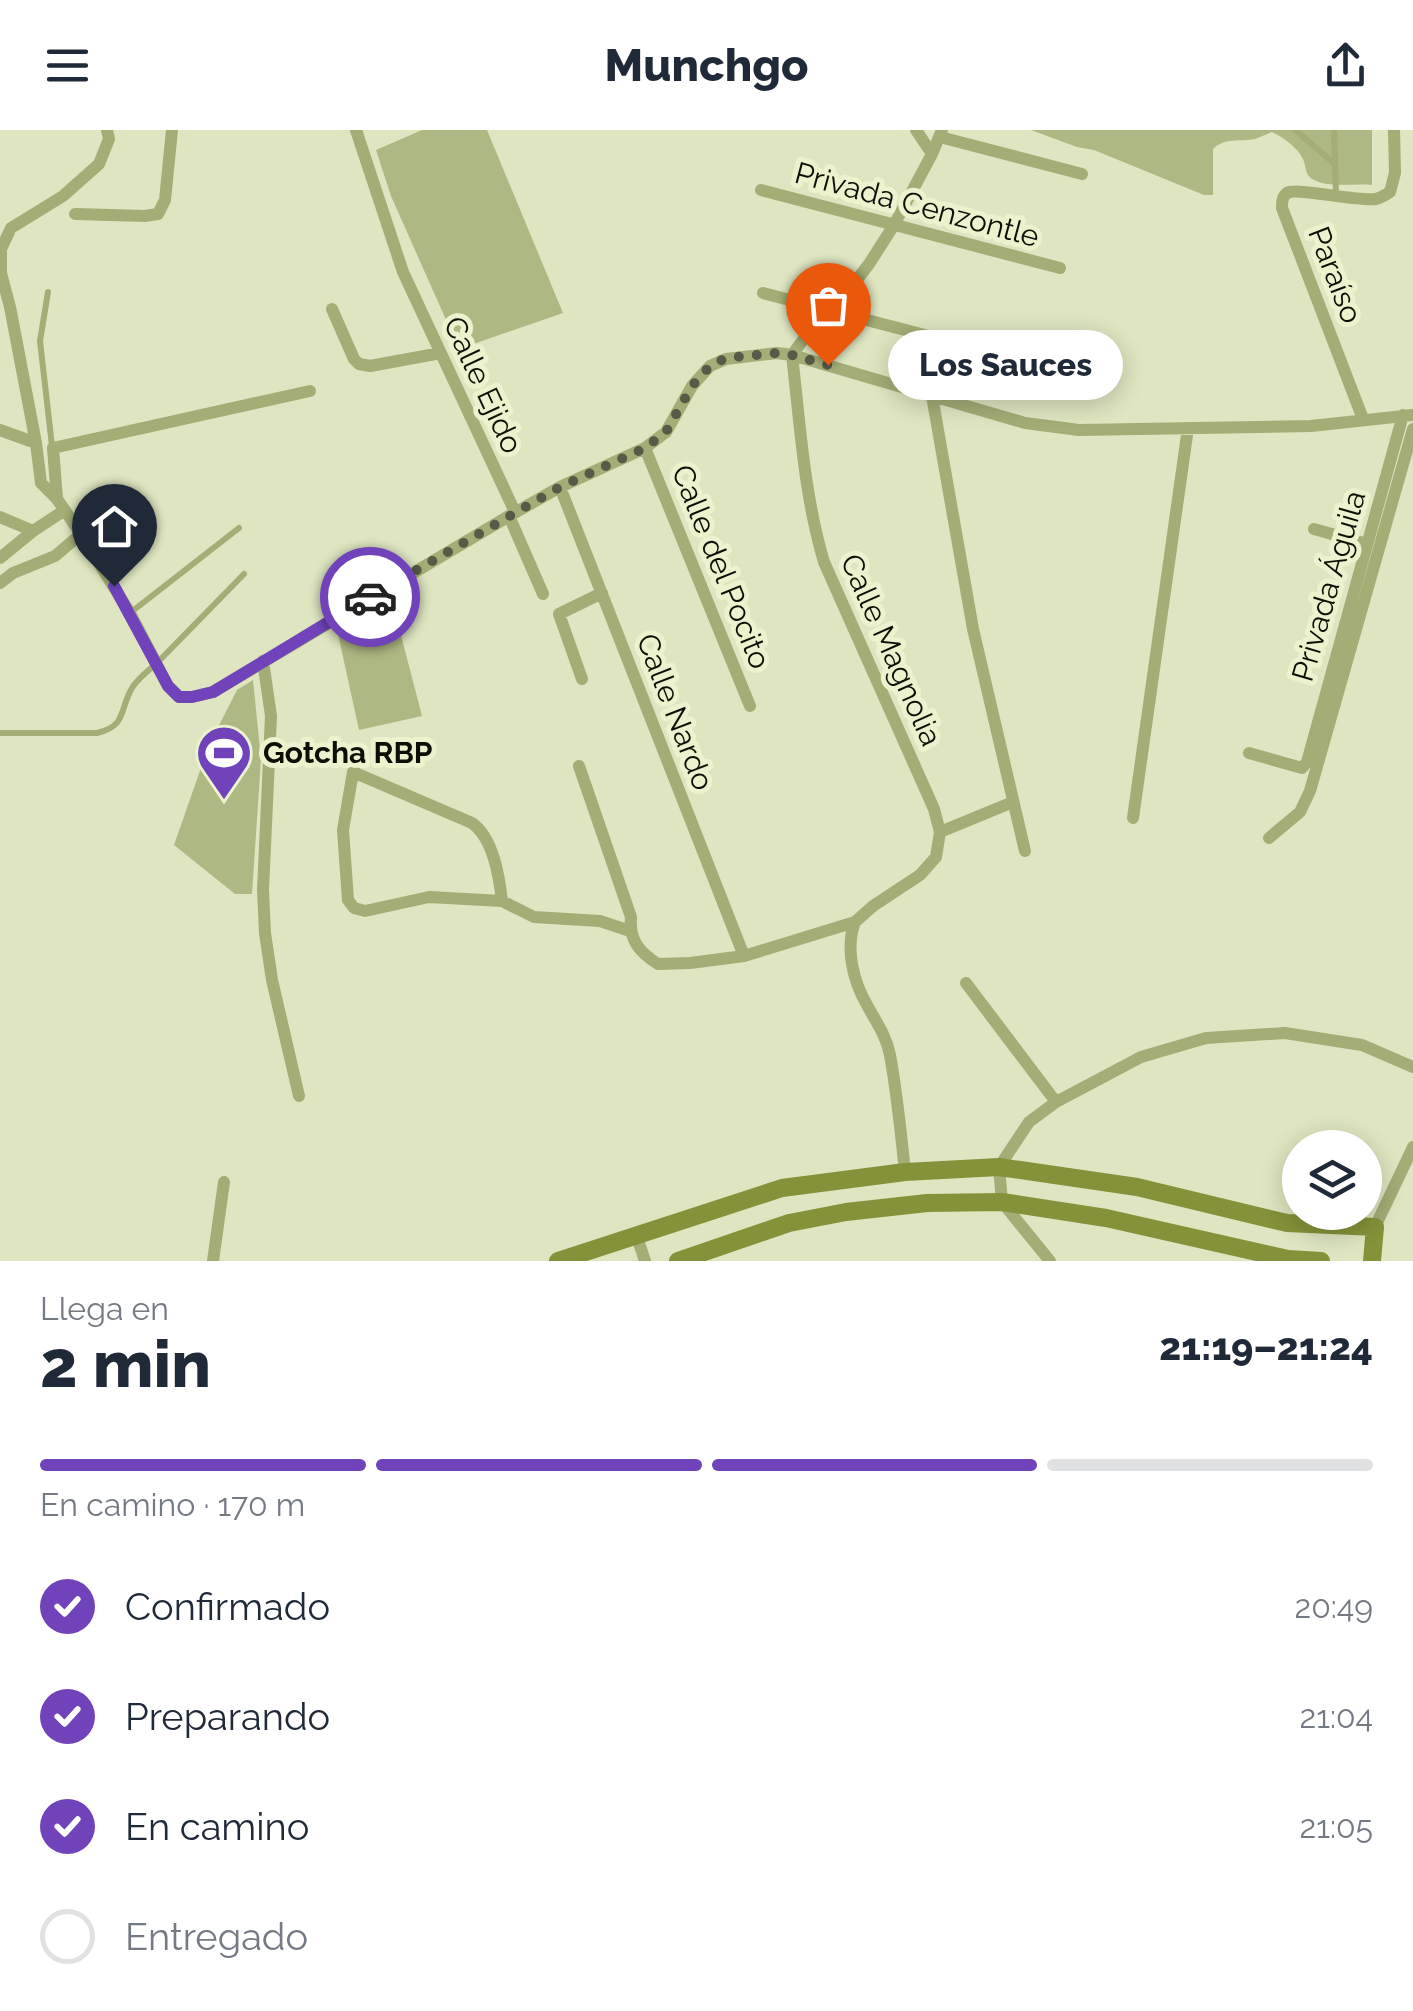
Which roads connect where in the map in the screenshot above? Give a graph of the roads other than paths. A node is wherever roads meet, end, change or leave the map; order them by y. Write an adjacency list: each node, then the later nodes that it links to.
1 (108, 130): 19 (street)
2 (172, 130): 14 (street)
3 (356, 130): 22 (street, Calle Ejido)
4 (914, 130): 9 (street)
5 (1295, 130): 10 (lane)
6 (1334, 130): 10 (lane)
7 (1394, 130): 13 (street, Paraíso)
8 (941, 134): 9 (street); 11 (street)
9 (932, 154): 15 (street)
10 (1335, 164): 13 (lane)
11 (1082, 174)
12 (761, 190): 15 (street, Privada Cenzontle)
13 (1336, 197): 28 (street, Paraíso)
14 (75, 214)
15 (894, 225): 16 (street, Privada Cenzontle); 21 (street)
16 (1060, 268)
17 (48, 292): 33 (lane)
18 (763, 293): 21 (street)
19 (5, 306): 32 (street)
20 (332, 309): 22 (street)
21 (828, 310): 23 (street); 24 (street)
22 (440, 353): 37 (street, Calle Ejido)
23 (792, 355): 26 (street); 34 (street); 59 (street, Calle Magnolia)
24 (1036, 364)
25 (310, 391): 33 (street)
26 (932, 396): 29 (street); 57 (street)
27 (1408, 415): 28 (street); 43 (street, Privada Águila)
28 (1363, 419): 29 (street)
29 (1188, 428): 58 (street)
30 (1413, 428): 60 (street)
31 (0, 430): 32 (street)
32 (36, 443): 36 (street)
33 (52, 448): 36 (street)
34 (645, 448): 35 (street); 53 (street, Calle del Pocito)
35 (560, 487): 37 (street); 47 (street, Calle Nardo)
36 (61, 505): 41 (street); 42 (street)
37 (512, 514): 48 (street, Calle Ejido); 50 (street)
38 (0, 517): 41 (street)
39 (238, 528): 49 (lane)
40 (1314, 528): 43 (street)
41 (33, 531): 44 (street)
42 (82, 534): 46 (street); 49 (street)
43 (1367, 544): 55 (street, Privada Águila)
44 (0, 558)
45 (244, 574): 51 (lane)
46 (0, 583)
47 (602, 593): 52 (street); 65 (street, Calle Nardo)
48 (543, 594)
49 (130, 613): 51 (street)
50 (263, 661): 51 (street); 68 (street)
51 (157, 664): 54 (lane)
52 (582, 679)
53 (750, 706)
54 (0, 733)
55 (1249, 753)
56 (579, 766): 64 (street)
57 (1013, 802): 59 (street); 61 (street)
58 (1133, 818)
59 (940, 832): 63 (street)
60 (1268, 838)
61 (1026, 850)
62 (502, 901): 62 (street); 64 (street)
63 (855, 922): 65 (street); 72 (street)
64 (630, 931): 65 (street)
65 (744, 956)
66 (966, 983): 69 (street)
67 (1413, 1067): 69 (street)
68 (299, 1096)
69 (1056, 1102): 71 (street)
70 (1413, 1146): 75 (street)
71 (999, 1167): 72 (main road); 74 (street); 76 (main road)
72 (905, 1172): 78 (main road)
73 (224, 1182): 79 (street)
74 (1002, 1202): 82 (main road); 83 (street); 84 (main road)
75 (1382, 1212)
76 (1282, 1221)
77 (1376, 1230): 85 (main road)
78 (636, 1234): 80 (main road); 81 (street)
79 (213, 1261)
80 (558, 1261)
81 (645, 1261)
82 (678, 1261)
83 (1050, 1261)
84 (1321, 1261)
85 (1372, 1261)

